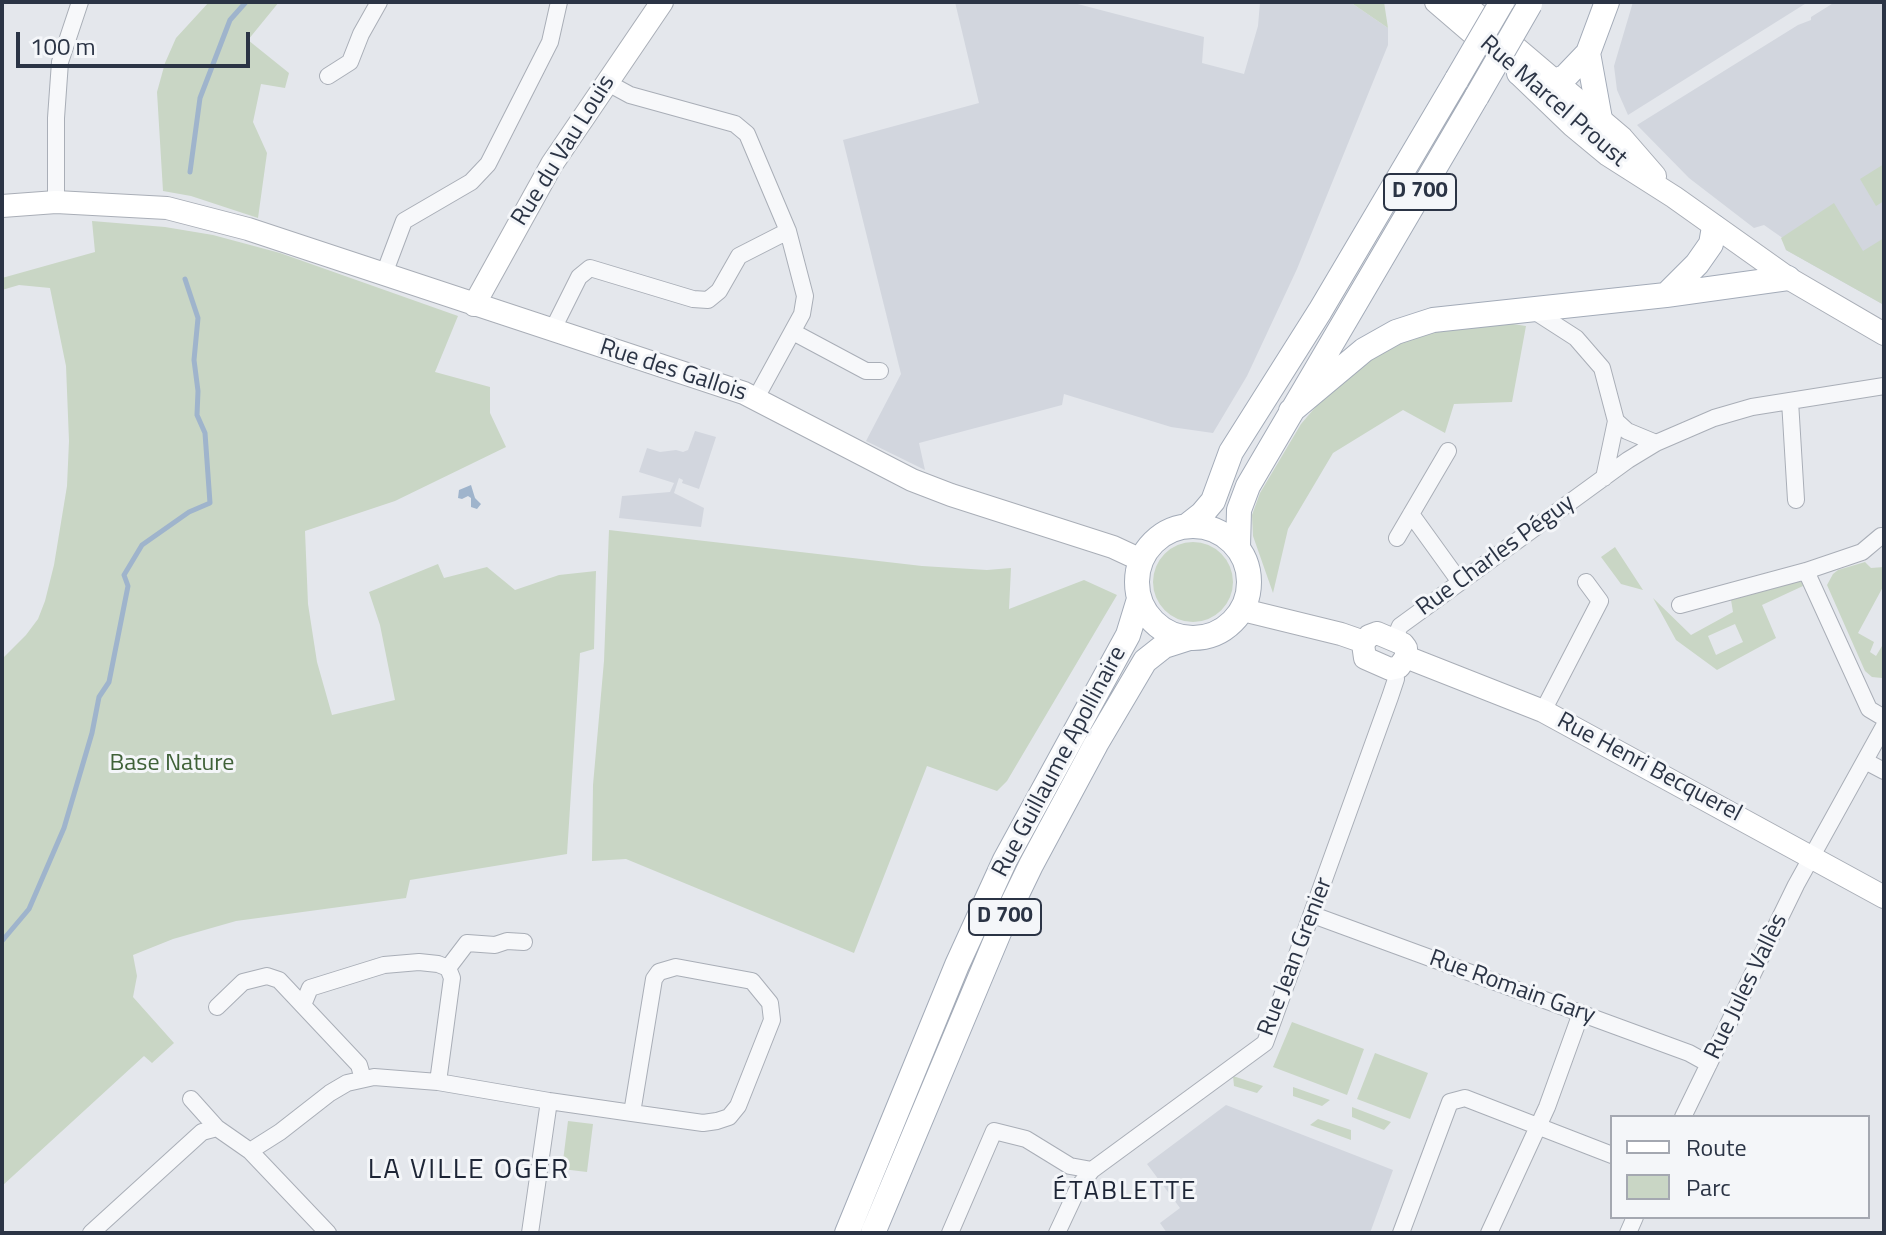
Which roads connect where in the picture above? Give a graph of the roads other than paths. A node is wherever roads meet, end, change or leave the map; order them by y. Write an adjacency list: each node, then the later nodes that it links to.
1 (80, 2): 19 (street)
2 (379, 2): 14 (street)
3 (559, 2): 23 (street)
4 (662, 2): 15 (main road, Rue du Vau Louis)
5 (1436, 2): 12 (main road, Rue Marcel Proust)
6 (1462, 2): 16 (main road, Rue Marcel Proust)
7 (1486, 2): 13 (main road)
8 (1502, 2): 13 (main road, D 700, bridge)
9 (1607, 2): 11 (main road)
10 (1530, 3): 37 (main road, D 700, bridge)
11 (1588, 53): 16 (main road); 17 (main road)
12 (1519, 73): 16 (main road); 18 (main road, Rue Marcel Proust)
13 (1452, 74): 44 (main road, D 700)
14 (328, 76)
15 (606, 82): 22 (street); 26 (main road, Rue du Vau Louis)
16 (1557, 82): 17 (main road, Rue Marcel Proust)
17 (1600, 119): 18 (main road, Rue Marcel Proust)
18 (1674, 197): 21 (main road, Rue Marcel Proust)
19 (56, 202): 20 (main road, Rue des Gallois); 23 (main road, Rue des Gallois)
20 (2, 206)
21 (1714, 227): 24 (main road, Rue Marcel Proust); 25 (main road)
22 (788, 231): 30 (street); 31 (street)
23 (384, 274): 26 (main road, Rue des Gallois)
24 (1788, 278): 25 (main road); 28 (main road, Rue Marcel Proust)
25 (1666, 295): 27 (main road)
26 (474, 305): 30 (main road, Rue des Gallois)
27 (1530, 309): 37 (main road); 38 (street)
28 (1854, 315): 29 (main road, Rue Marcel Proust); 32 (main road, Rue Marcel Proust)
29 (1884, 325)
30 (552, 331): 35 (main road, Rue des Gallois)
31 (793, 332): 33 (street); 35 (street)
32 (1884, 334)
33 (880, 371)
34 (1884, 386): 36 (street, Rue Charles Péguy)
35 (756, 398): 48 (main road, Rue des Gallois)
36 (1790, 401): 39 (street, Rue Charles Péguy); 42 (street)
37 (1291, 411): 47 (main road, D 700)
38 (1616, 421): 39 (street); 41 (street)
39 (1656, 443): 41 (street, Rue Charles Péguy)
40 (1448, 451): 43 (street)
41 (1604, 478): 50 (street, Rue Charles Péguy)
42 (1796, 500)
43 (1411, 514): 46 (street); 50 (street)
44 (1188, 525): 47 (main road); 48 (main road)
45 (1881, 536): 49 (street)
46 (1397, 538)
47 (1238, 547): 54 (main road)
48 (1141, 560): 52 (main road)
49 (1806, 571): 53 (street); 58 (street)
50 (1460, 582): 56 (street, Rue Charles Péguy)
51 (1586, 582): 57 (street)
52 (1139, 599): 55 (main road); 79 (main road, Rue Guillaume Apollinaire / D 700)
53 (1680, 605)
54 (1243, 610): 55 (main road); 56 (main road)
55 (1189, 638): 88 (main road, Rue Guillaume Apollinaire / D 700)
56 (1398, 655): 57 (main road, Rue Henri Becquerel); 64 (street, Rue Jean Grenier)
57 (1543, 711): 62 (main road, Rue Henri Becquerel)
58 (1884, 718)
59 (1884, 726): 60 (street, Rue Jules Vallès)
60 (1865, 761): 61 (street); 62 (street, Rue Jules Vallès)
61 (1884, 771)
62 (1812, 857): 63 (main road, Rue Henri Becquerel); 70 (street, Rue Jules Vallès)
63 (1884, 897)
64 (1313, 915): 69 (street, Rue Romain Gary); 82 (street, Rue Jean Grenier)
65 (524, 942): 66 (street)
66 (448, 968): 67 (street); 72 (street)
67 (303, 1005): 68 (street); 71 (street)
68 (217, 1007)
69 (1581, 1013): 70 (street, Rue Romain Gary); 78 (street)
70 (1709, 1064): 76 (street, Rue Jules Vallès)
71 (363, 1079): 72 (street); 80 (street)
72 (438, 1082): 74 (street)
73 (191, 1099): 77 (street)
74 (549, 1101): 75 (street); 85 (street)
75 (632, 1113): 75 (street)
76 (1684, 1115)
77 (217, 1128): 80 (street); 83 (street)
78 (1539, 1128): 81 (street); 91 (street); 92 (street)
79 (883, 1144): 86 (main road); 87 (main road, Rue Guillaume Apollinaire / D 700)
80 (250, 1151): 84 (street)
81 (1610, 1154)
82 (1092, 1170): 89 (street); 90 (street)
83 (91, 1233)
84 (328, 1233)
85 (530, 1233)
86 (830, 1233)
87 (847, 1233)
88 (873, 1233)
89 (950, 1233)
90 (1057, 1233)
91 (1401, 1233)
92 (1489, 1233)

